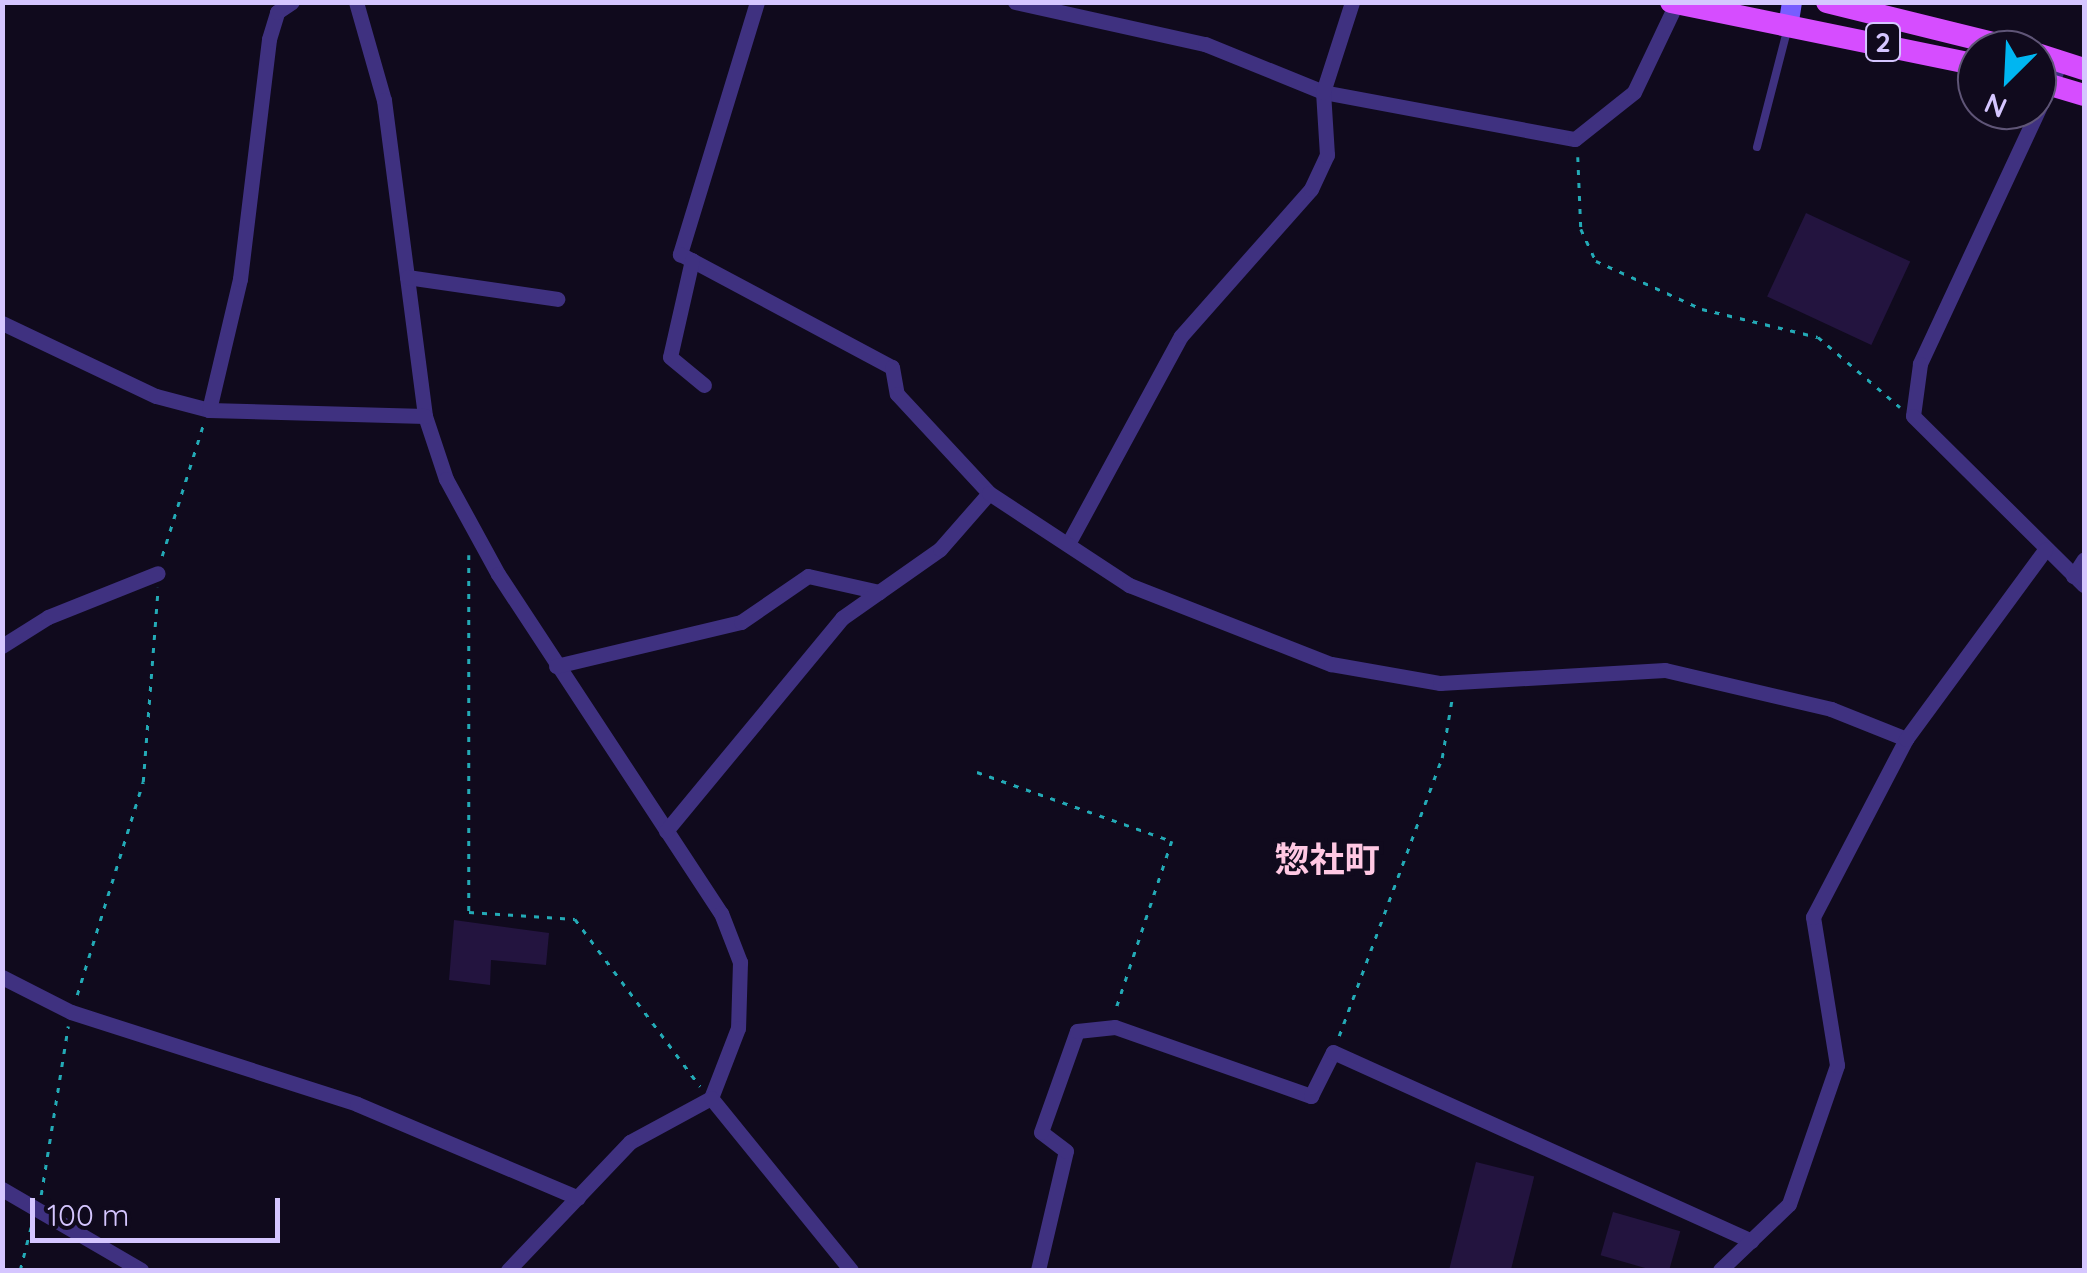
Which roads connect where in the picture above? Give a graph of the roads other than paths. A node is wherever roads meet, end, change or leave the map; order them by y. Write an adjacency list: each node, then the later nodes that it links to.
1 (292, 2): 25 (street)
2 (356, 2): 21 (street)
3 (757, 2): 20 (street)
4 (1015, 2): 16 (street)
5 (1352, 2): 16 (street)
6 (1827, 2): 9 (main road, 2)
7 (1675, 3): 8 (main road, 2); 16 (street)
8 (1791, 12): 10 (main road, 2); 19 (lane)
9 (1957, 34)
10 (1957, 59)
11 (2057, 60): 12 (main road)
12 (2061, 61): 13 (street); 14 (main road)
13 (2057, 66)
14 (2084, 68)
15 (2057, 86): 17 (main road)
16 (1324, 92): 28 (street)
17 (2084, 95)
18 (2023, 130): 29 (street)
19 (1757, 147)
20 (692, 260): 24 (street); 27 (street)
21 (407, 277): 22 (street); 26 (street)
22 (557, 299)
23 (2, 323): 25 (street)
24 (704, 385)
25 (209, 410): 26 (street)
26 (425, 416): 35 (street)
27 (989, 493): 28 (street); 33 (street)
28 (1068, 542): 36 (street)
29 (2045, 550): 32 (street); 36 (street)
30 (2084, 559): 32 (street)
31 (158, 573): 34 (street)
32 (2079, 581)
33 (879, 592): 35 (street); 37 (street)
34 (2, 646)
35 (556, 666): 37 (street)
36 (1906, 740): 42 (street)
37 (666, 831): 39 (street)
38 (2, 977): 41 (street)
39 (711, 1098): 41 (street); 45 (street)
40 (2, 1189): 43 (street)
41 (578, 1198): 44 (street)
42 (1750, 1241): 46 (street); 47 (street)
43 (141, 1270)
44 (508, 1270)
45 (851, 1270)
46 (1038, 1270)
47 (1720, 1270)

